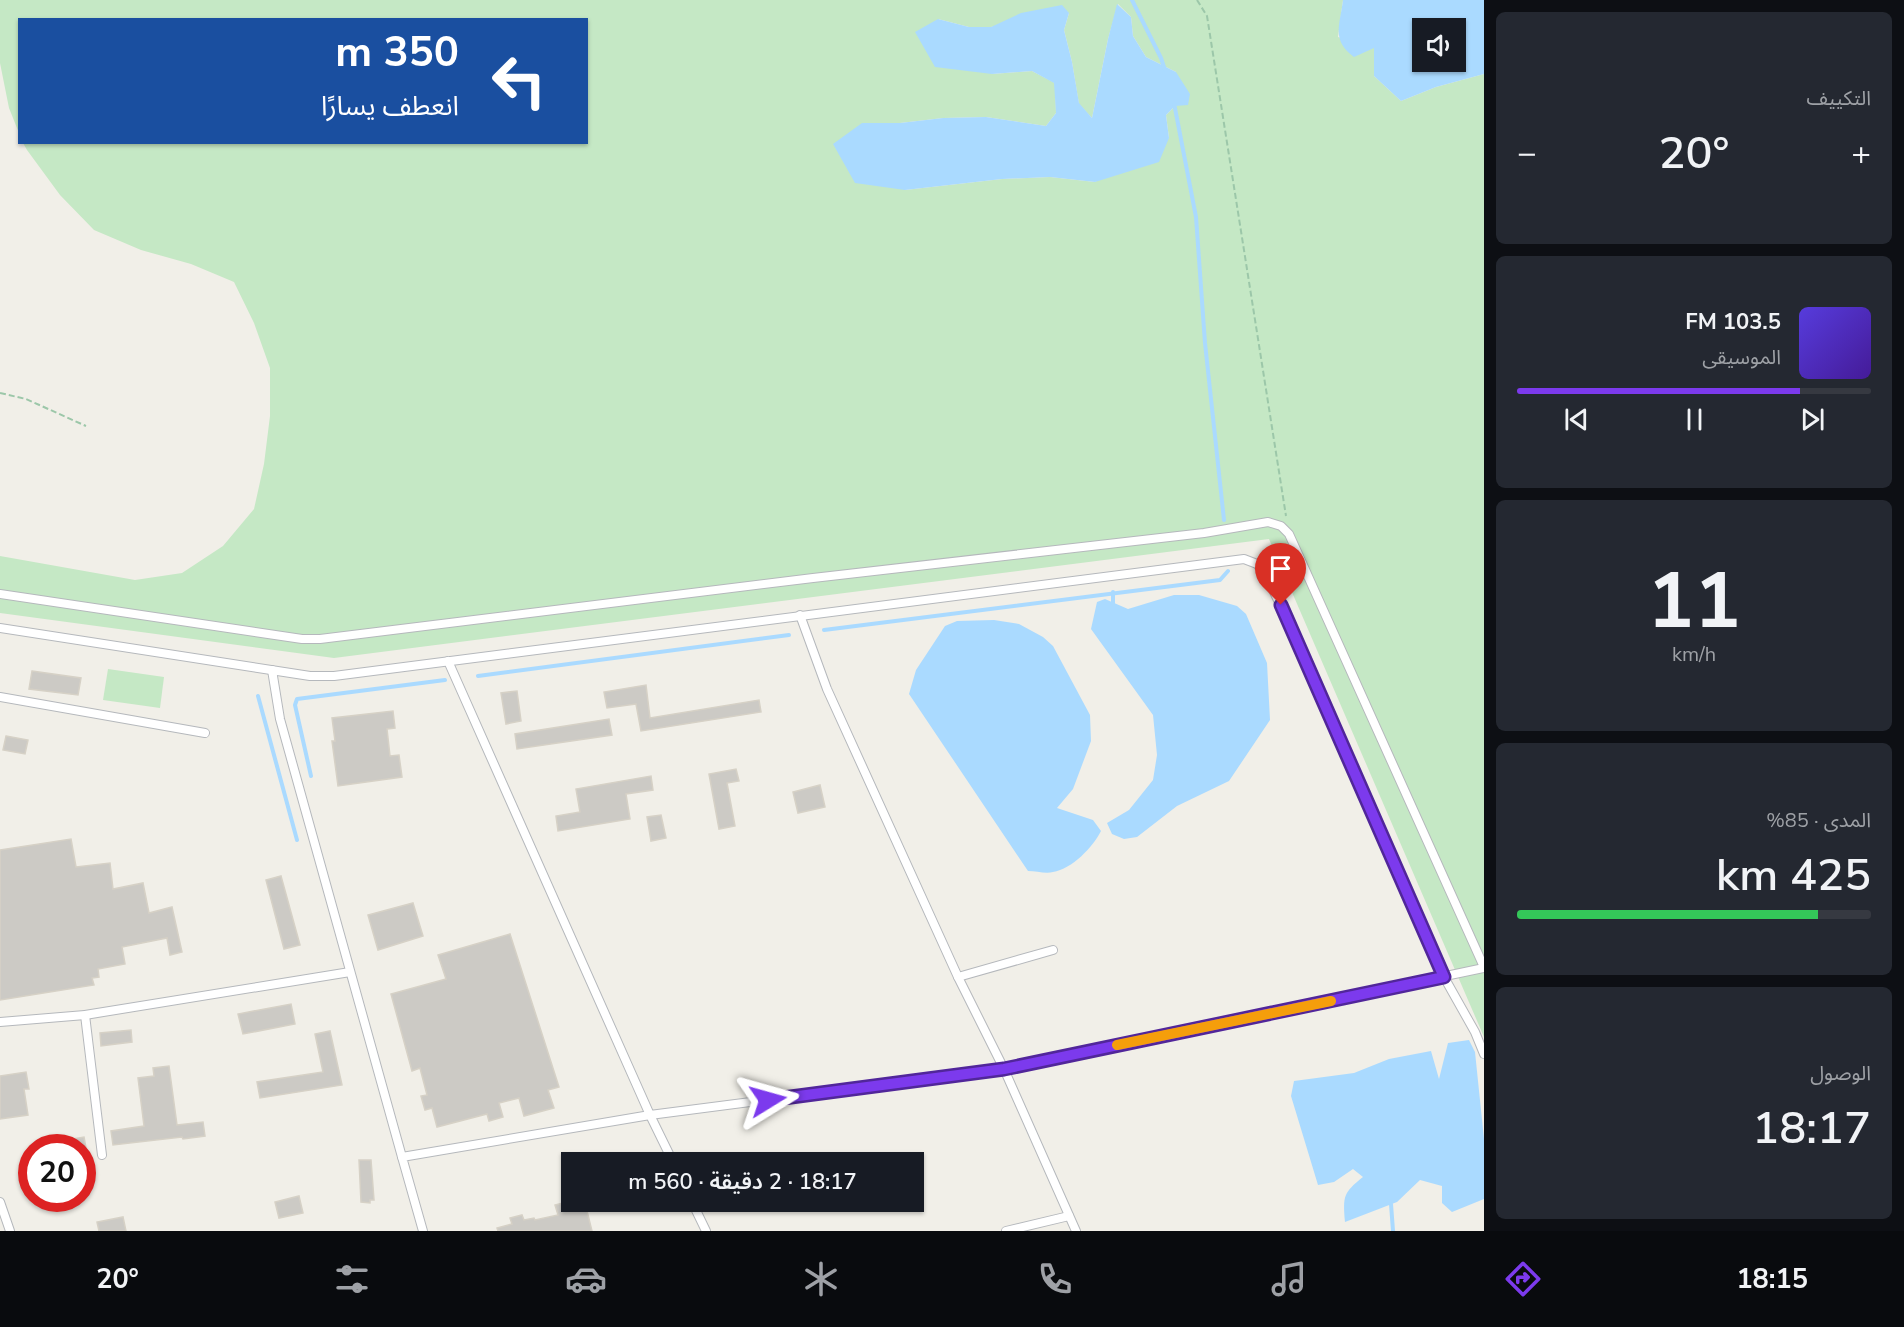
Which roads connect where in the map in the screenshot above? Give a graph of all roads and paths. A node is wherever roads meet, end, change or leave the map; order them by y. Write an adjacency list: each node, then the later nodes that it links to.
1 (1197, 0): 4 (path)
2 (0, 393): 3 (path)
3 (87, 426)
4 (1289, 534): 5 (lane); 13 (lane)
5 (0, 594)
6 (800, 615): 8 (lane); 15 (lane); 16 (lane)
7 (0, 628): 9 (lane)
8 (448, 661): 9 (lane); 21 (lane)
9 (272, 670): 14 (lane)
10 (0, 697): 11 (lane)
11 (205, 733)
12 (1053, 950): 15 (lane)
13 (1484, 968): 16 (lane)
14 (350, 972): 17 (lane); 24 (lane)
15 (958, 977): 20 (lane)
16 (1444, 977): 19 (lane); 20 (lane)
17 (85, 1015): 18 (lane); 23 (lane)
18 (0, 1022)
19 (1484, 1054)
20 (1004, 1069): 21 (lane); 27 (lane)
21 (650, 1115): 22 (lane); 24 (lane)
22 (668, 1152)
23 (102, 1155)
24 (402, 1157): 29 (lane)
25 (0, 1202): 28 (lane)
26 (697, 1212): 30 (lane)
27 (1069, 1215): 31 (lane); 32 (lane)
28 (10, 1231)
29 (423, 1231)
30 (706, 1231)
31 (1005, 1231)
32 (1076, 1231)

